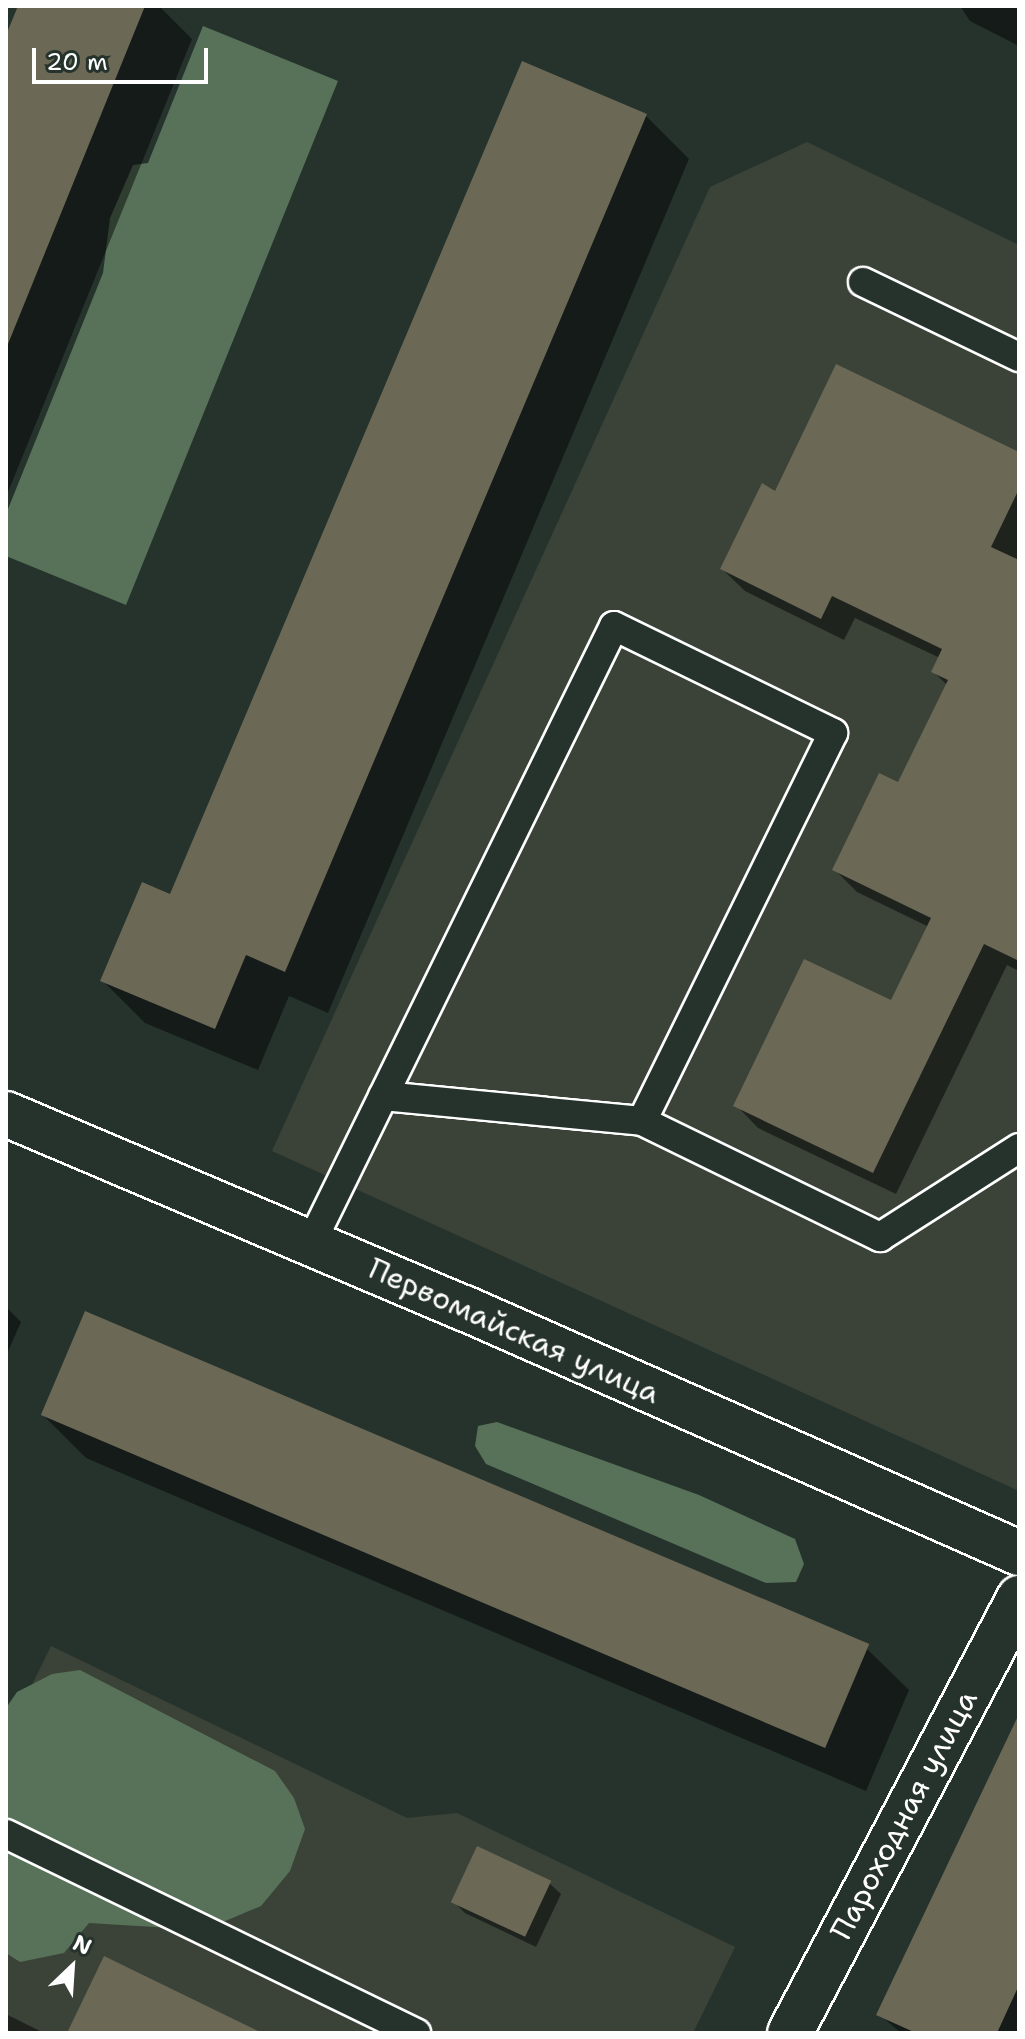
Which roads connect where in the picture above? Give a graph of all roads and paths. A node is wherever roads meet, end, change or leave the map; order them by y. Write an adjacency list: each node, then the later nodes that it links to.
1 (863, 282): 2 (lane)
2 (1019, 357)
3 (383, 1096): 5 (lane); 5 (lane); 7 (lane)
4 (6, 1114): 7 (street, Первомайская улица)
5 (642, 1121): 6 (lane)
6 (1019, 1148)
7 (311, 1243): 8 (street, Первомайская улица)
8 (1019, 1553)
9 (1019, 1598): 12 (street, Пароходная улица)
10 (6, 1834): 11 (lane)
11 (416, 2033)
12 (790, 2033)

